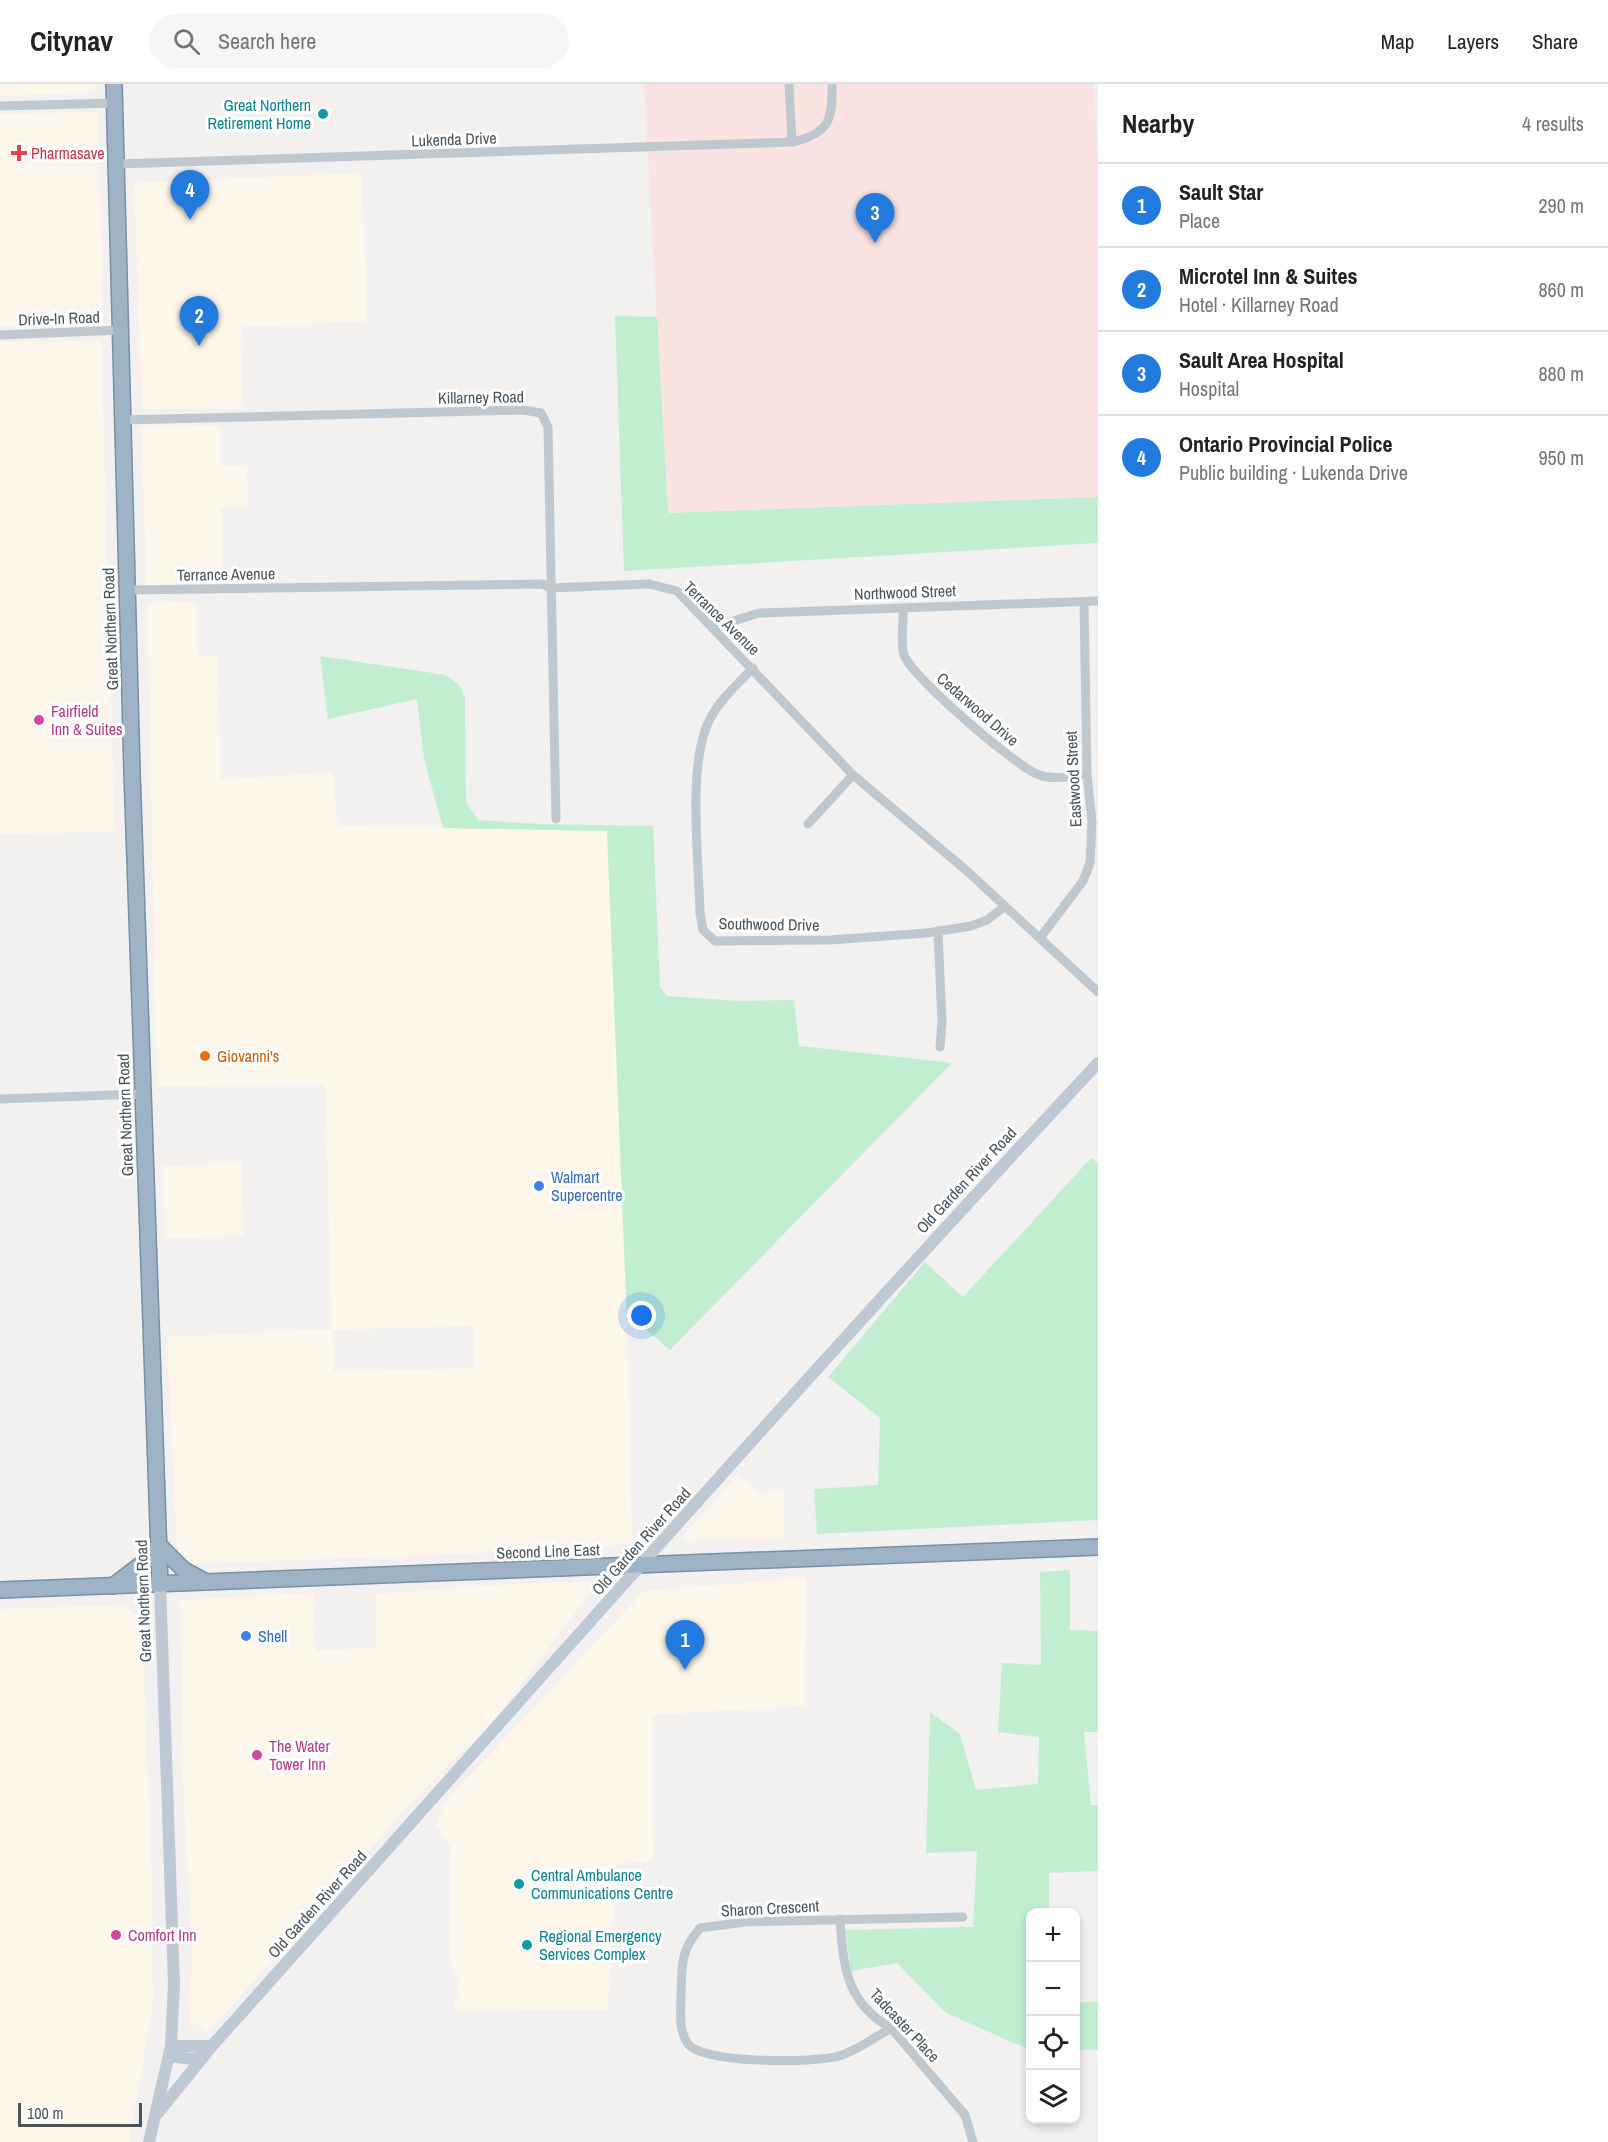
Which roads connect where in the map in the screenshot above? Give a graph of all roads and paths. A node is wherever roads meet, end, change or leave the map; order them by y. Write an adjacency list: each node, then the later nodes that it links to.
1 (114, 84): 4 (highway, Great Northern Road)
2 (789, 84): 6 (street)
3 (832, 84): 6 (street, Lukenda Drive)
4 (115, 103): 5 (street); 7 (highway, Great Northern Road)
5 (0, 106)
6 (792, 142): 7 (street, Lukenda Drive)
7 (118, 164): 8 (highway, Great Northern Road)
8 (120, 330): 9 (street, Drive-In Road); 10 (highway, Great Northern Road)
9 (0, 335)
10 (122, 420): 11 (street, Killarney Road); 12 (highway, Great Northern Road)
11 (550, 588): 12 (street, Terrance Avenue); 16 (street, Terrance Avenue); 20 (street, Killarney Road)
12 (127, 590): 28 (highway, Great Northern Road)
13 (1098, 601): 14 (street, Northwood Street)
14 (1084, 602): 15 (street, Northwood Street); 18 (street, Eastwood Street)
15 (903, 608): 16 (street, Northwood Street); 18 (street, Cedarwood Drive)
16 (714, 627): 17 (street, Terrance Avenue)
17 (753, 668): 19 (street, Terrance Avenue); 23 (street, Southwood Drive)
18 (1087, 774): 24 (street, Eastwood Street)
19 (853, 775): 21 (street); 22 (street, Terrance Avenue)
20 (556, 819)
21 (808, 824)
22 (1004, 907): 23 (street, Southwood Drive); 24 (street, Terrance Avenue)
23 (938, 931): 26 (street)
24 (1040, 938): 25 (street, Terrance Avenue)
25 (1098, 992)
26 (940, 1047)
27 (1098, 1063): 32 (main road, Old Garden River Road)
28 (142, 1094): 29 (street); 30 (highway, Great Northern Road)
29 (0, 1100)
30 (159, 1545): 33 (highway); 34 (highway, Great Northern Road); 35 (highway)
31 (1098, 1547): 32 (highway, Second Line East)
32 (641, 1565): 33 (highway, Second Line East); 40 (main road, Old Garden River Road)
33 (207, 1582): 34 (highway, Second Line East)
34 (160, 1584): 35 (highway, Second Line East); 41 (main road, Great Northern Road)
35 (113, 1586): 36 (highway, Second Line East)
36 (0, 1590)
37 (963, 1917): 38 (street, Sharon Crescent)
38 (840, 1919): 39 (street, Tadcaster Place); 39 (street, Sharon Crescent)
39 (891, 2028): 45 (street, Tadcaster Place)
40 (212, 2046): 41 (main road); 42 (main road, Old Garden River Road)
41 (170, 2051): 42 (main road); 43 (main road, Great Northern Road)
42 (203, 2057): 43 (main road, Old Garden River Road)
43 (158, 2114): 44 (main road, Great Northern Road)
44 (149, 2142)
45 (973, 2142)

